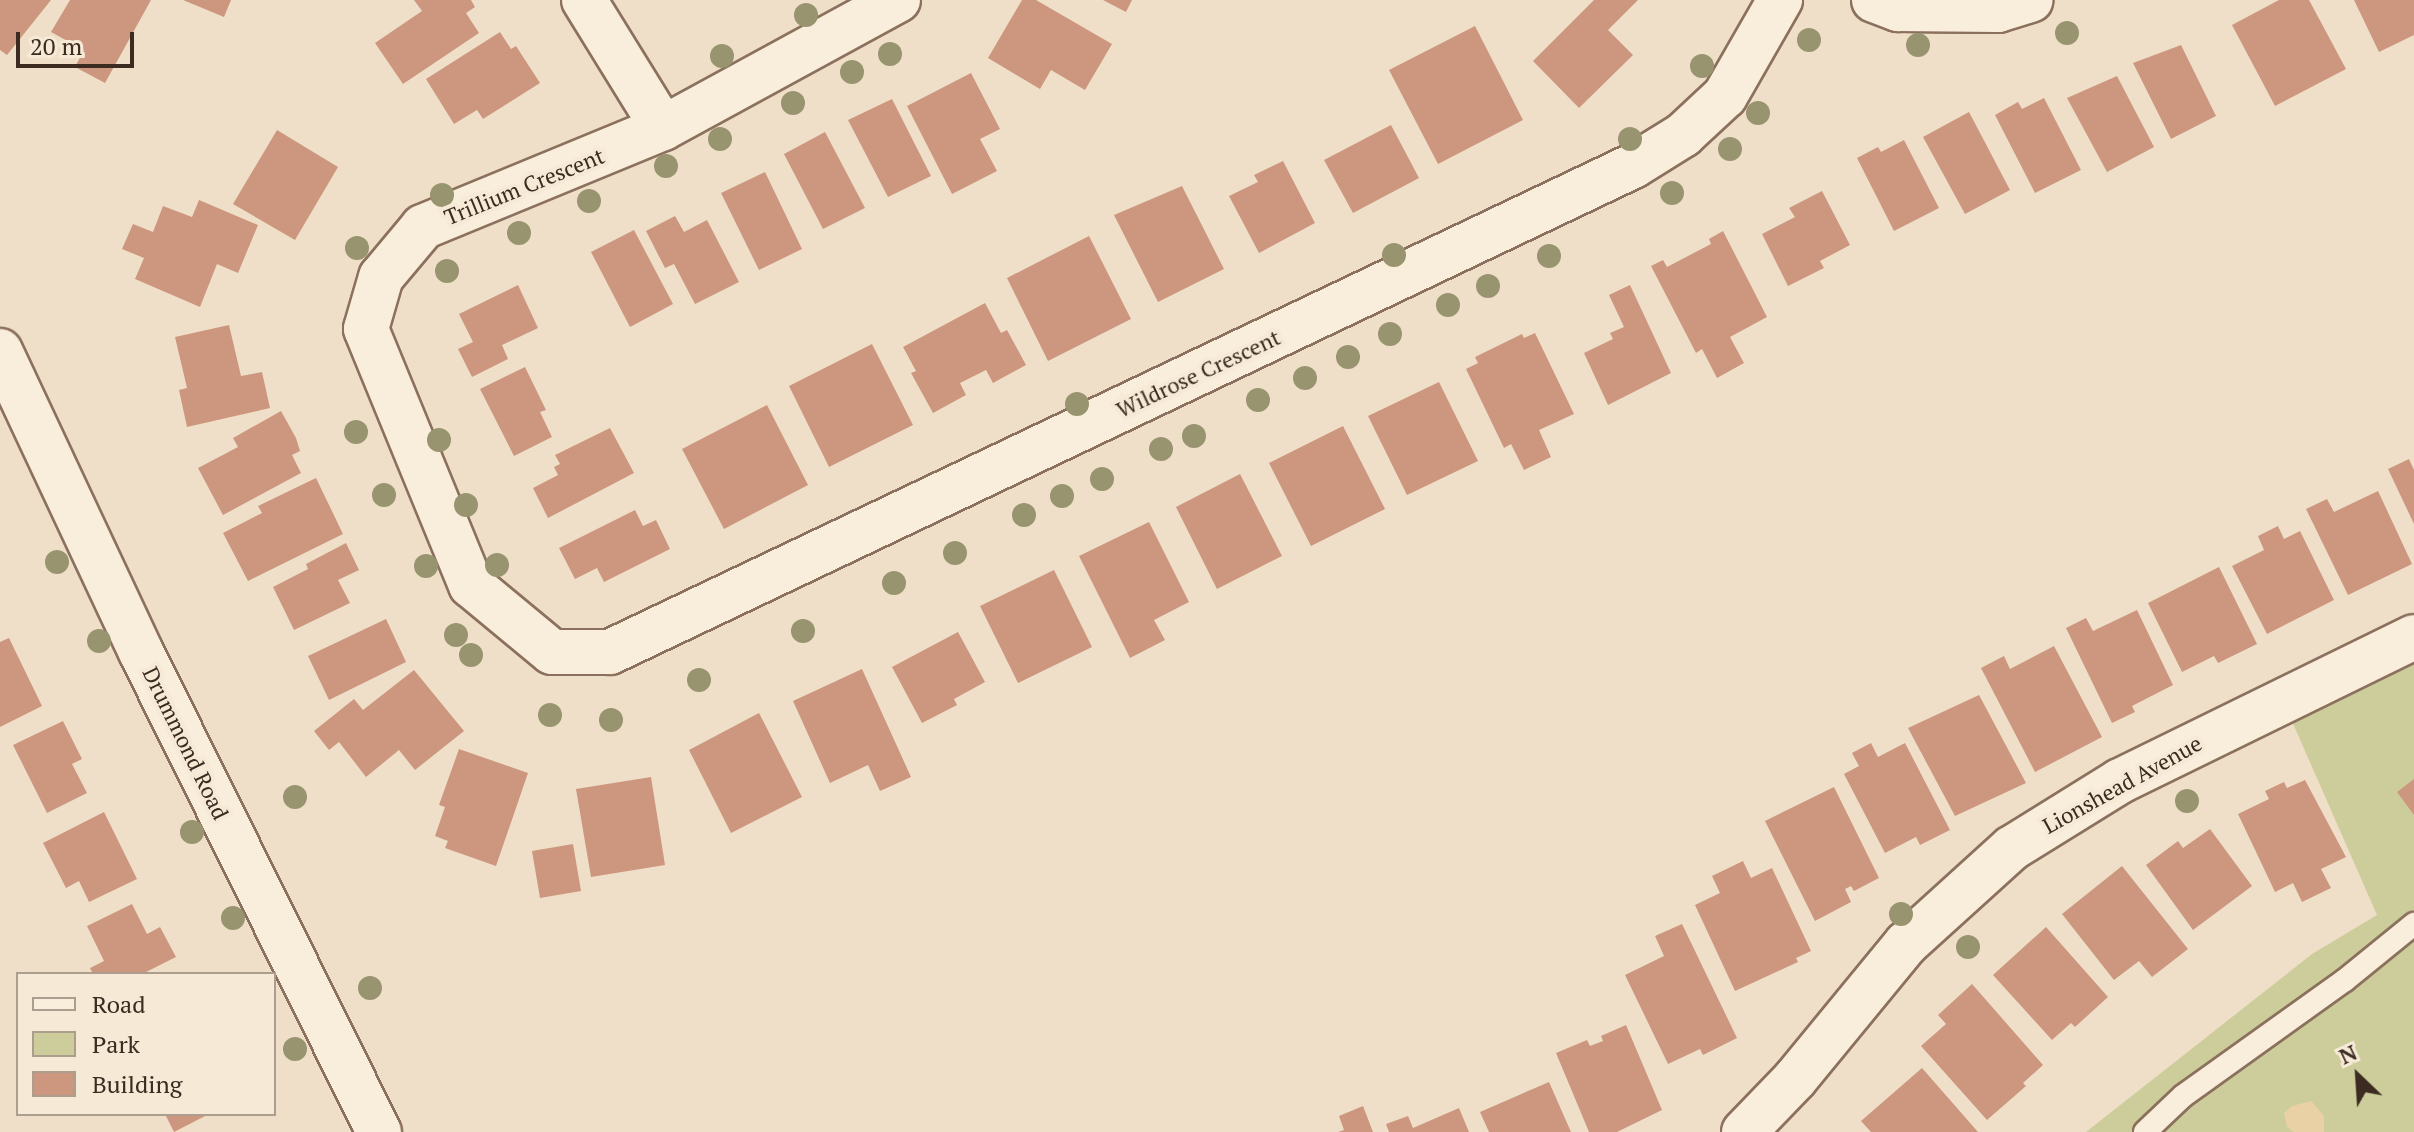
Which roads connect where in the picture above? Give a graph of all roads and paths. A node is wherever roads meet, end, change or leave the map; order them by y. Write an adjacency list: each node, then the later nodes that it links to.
1 (584, 0): 6 (street)
2 (898, 0): 6 (street, Trillium Crescent)
3 (1780, 0): 9 (street, Wildrose Crescent)
4 (1874, 0): 5 (street)
5 (2030, 0)
6 (663, 128): 9 (street, Trillium Crescent)
7 (0, 351): 11 (street, Drummond Road)
8 (2414, 637): 12 (street, Lionshead Avenue)
9 (552, 652)
10 (2414, 924): 13 (lane)
11 (379, 1132)
12 (1744, 1132)
13 (2145, 1132)

